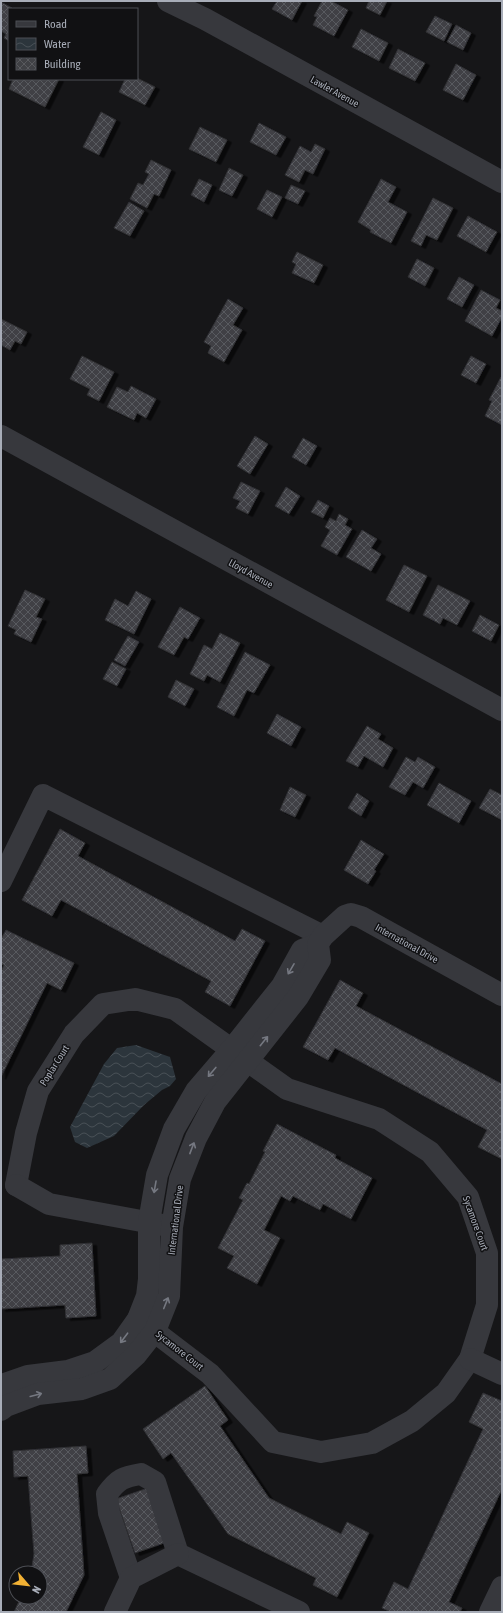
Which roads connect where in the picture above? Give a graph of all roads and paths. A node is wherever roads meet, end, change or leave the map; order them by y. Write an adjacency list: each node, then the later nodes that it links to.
1 (168, 1): 2 (street, Lawler Avenue)
2 (502, 182)
3 (1, 436): 4 (street, Lloyd Avenue)
4 (502, 710)
5 (1, 881): 6 (street)
6 (320, 940): 7 (street, International Drive); 8 (street, International Drive)
7 (502, 995)
8 (240, 1054): 9 (street, Poplar Court); 10 (street, International Drive, one-way to 10); 11 (street, International Drive, one-way to 8); 13 (street, Sycamore Court)
9 (9, 1188): 10 (street, Poplar Court)
10 (149, 1222): 11 (street, Poplar Court); 12 (street, International Drive)
11 (172, 1226): 12 (street, International Drive, one-way to 11)
12 (146, 1325): 13 (street, Sycamore Court); 15 (street, International Drive, one-way to 15); 16 (street, International Drive, one-way to 12)
13 (470, 1359): 14 (street)
14 (502, 1374)
15 (1, 1386)
16 (1, 1410)
17 (178, 1554): 18 (street); 18 (street); 21 (street)
18 (131, 1578): 20 (street)
19 (502, 1587): 22 (street)
20 (115, 1612)
21 (299, 1612)
22 (490, 1612)

